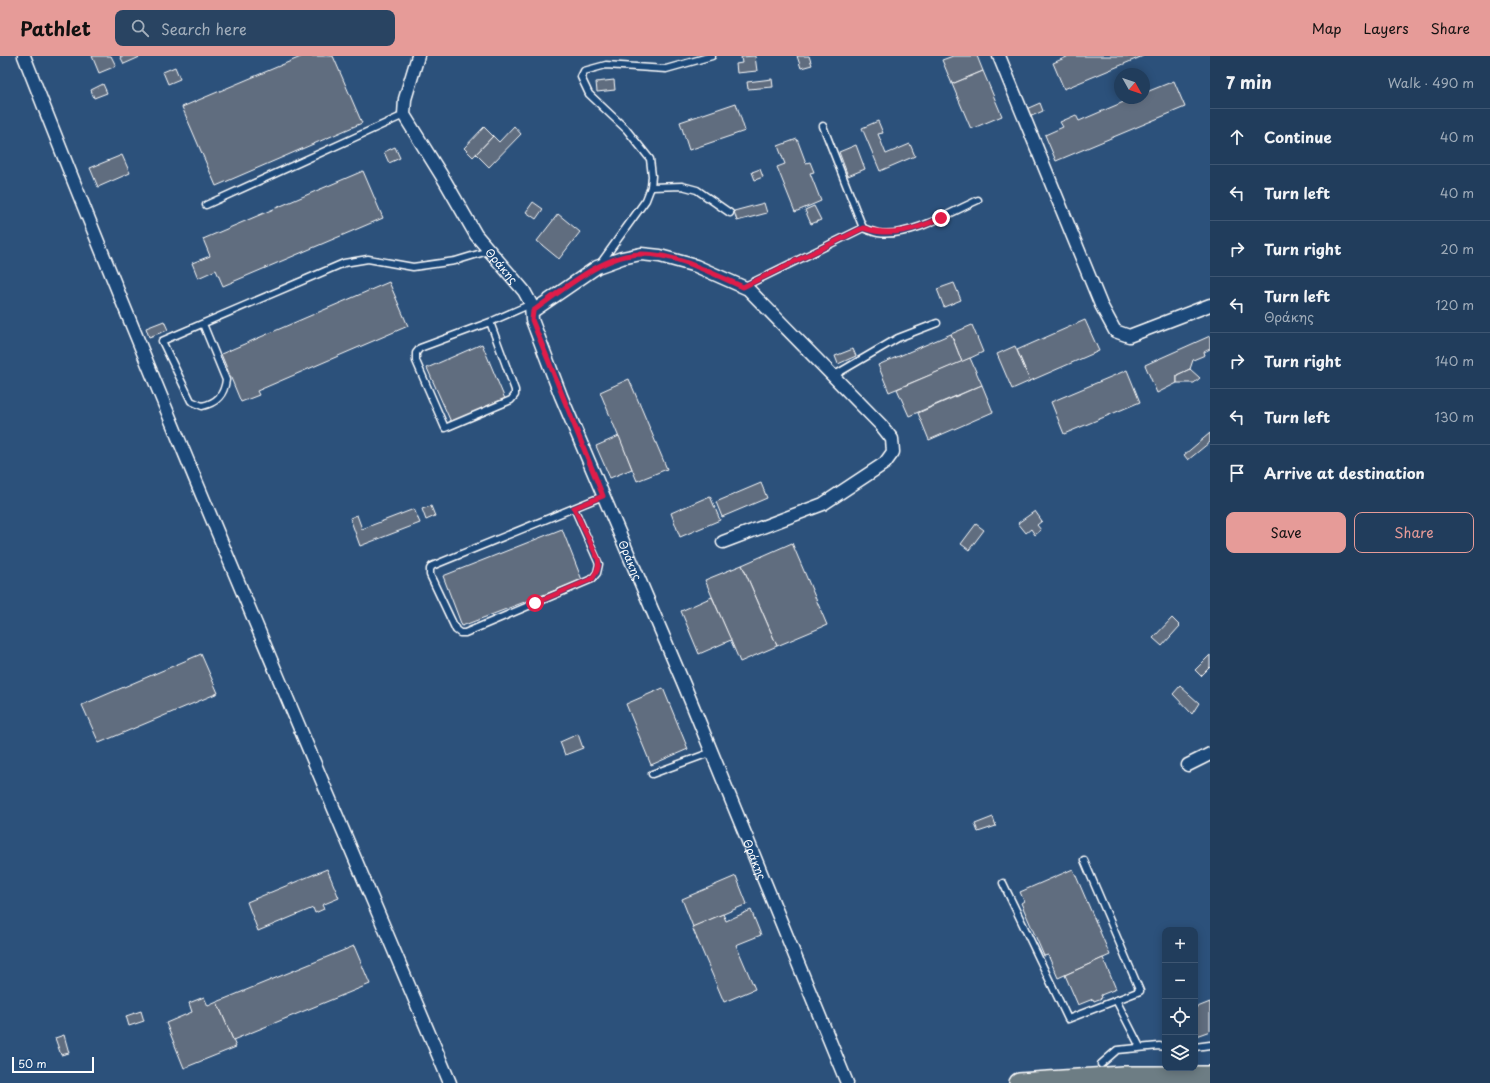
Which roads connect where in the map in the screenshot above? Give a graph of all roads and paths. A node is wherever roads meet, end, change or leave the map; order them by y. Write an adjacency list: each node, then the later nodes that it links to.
1 (24, 56): 39 (street)
2 (418, 56): 5 (street)
3 (712, 56): 7 (lane)
4 (999, 56): 15 (street)
5 (404, 115): 9 (lane); 12 (street, Θράκης)
6 (823, 126): 11 (lane)
7 (651, 188): 10 (lane); 13 (lane)
8 (978, 200): 11 (lane)
9 (206, 205)
10 (730, 213)
11 (863, 228): 14 (lane)
12 (488, 250): 16 (street, Θράκης); 19 (lane)
13 (597, 267): 14 (street); 16 (street)
14 (743, 287): 20 (street)
15 (1210, 305)
16 (532, 308): 17 (lane); 21 (street, Θράκης)
17 (490, 322): 17 (lane)
18 (937, 323): 20 (lane)
19 (203, 324): 19 (lane)
20 (833, 376): 23 (street)
21 (603, 496): 22 (lane); 24 (street, Θράκης)
22 (574, 508): 22 (lane)
23 (723, 542)
24 (712, 752): 27 (lane); 40 (street, Θράκης)
25 (1210, 754): 26 (street)
26 (1188, 765)
27 (652, 774)
28 (1084, 860): 30 (lane)
29 (1002, 883): 30 (lane)
30 (1116, 1000): 32 (lane)
31 (1210, 1046): 34 (lane)
32 (1140, 1047): 33 (lane); 36 (lane)
33 (1162, 1047)
34 (1198, 1047)
35 (1210, 1068): 37 (main road)
36 (1097, 1075): 37 (main road); 41 (main road)
37 (1122, 1076): 38 (main road)
38 (1210, 1076)
39 (450, 1083)
40 (847, 1083)
41 (1019, 1083)

